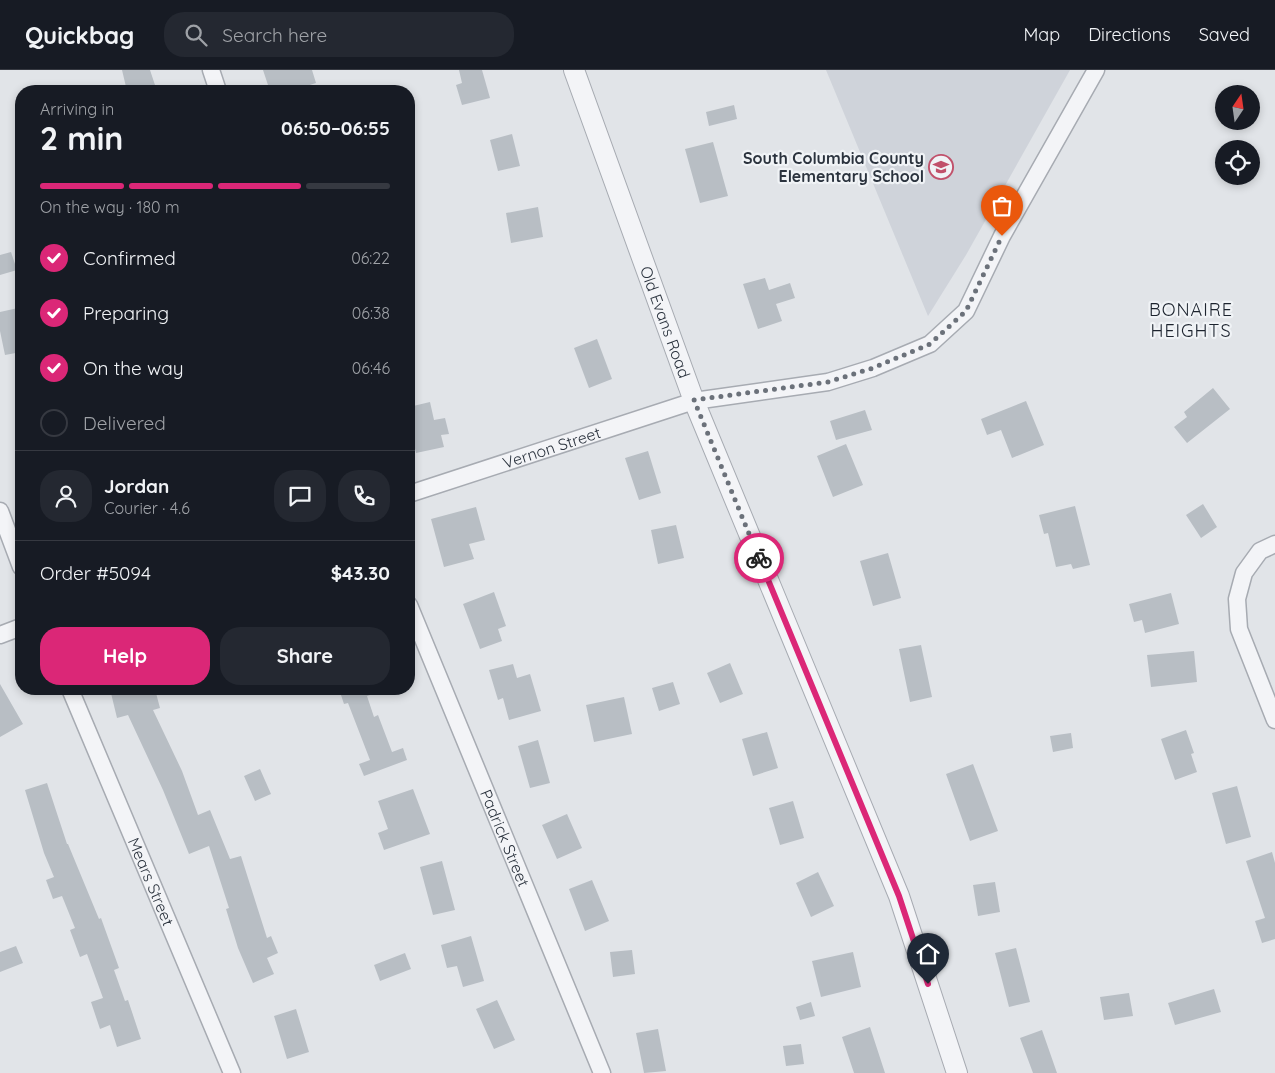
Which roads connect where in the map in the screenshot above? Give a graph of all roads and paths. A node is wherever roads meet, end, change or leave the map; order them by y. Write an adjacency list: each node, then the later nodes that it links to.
1 (211, 70): 4 (street)
2 (574, 70): 5 (street, Old Evans Road)
3 (1096, 70): 5 (street, Vernon Street)
4 (216, 85)
5 (694, 400): 6 (street, Vernon Street); 17 (street, Old Evans Road)
6 (415, 492)
7 (0, 511): 9 (street)
8 (1275, 544): 14 (street)
9 (15, 552)
10 (415, 620): 16 (street, Padrick Street)
11 (15, 630): 12 (street)
12 (0, 635)
13 (73, 695): 15 (street, Mears Street)
14 (1275, 720)
15 (232, 1073)
16 (602, 1073)
17 (957, 1073)

